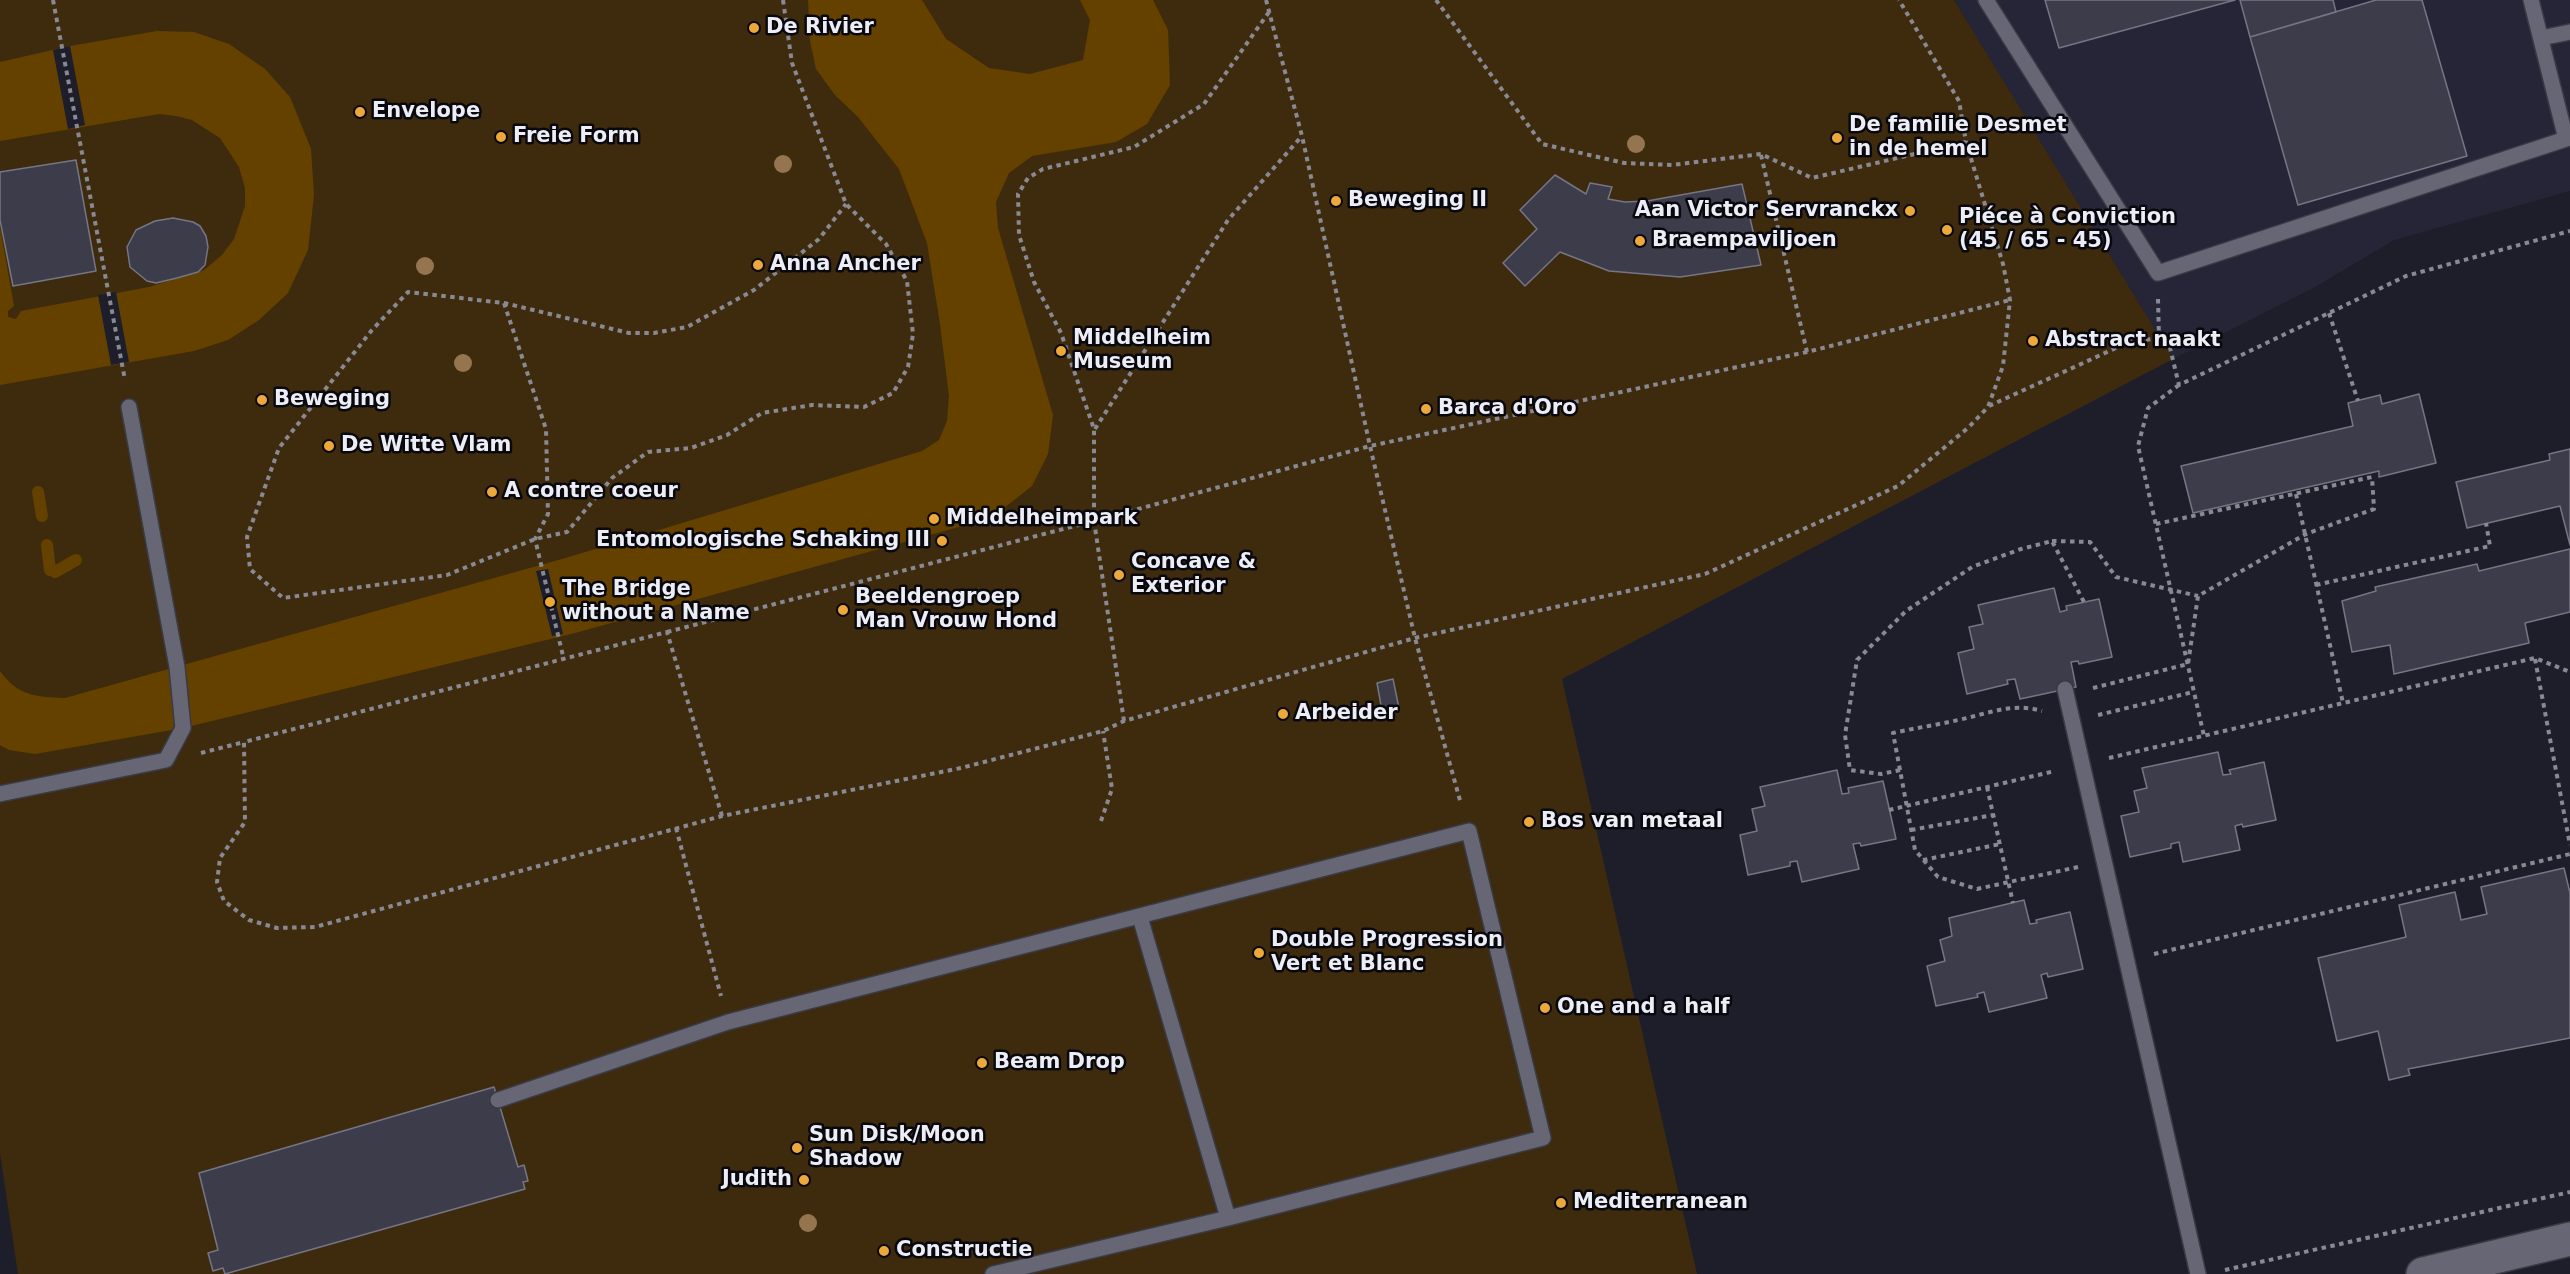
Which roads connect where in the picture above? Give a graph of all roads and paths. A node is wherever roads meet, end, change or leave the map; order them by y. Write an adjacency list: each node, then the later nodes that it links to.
1 (53, 0): 23 (path)
2 (783, 0): 15 (path)
3 (1266, 0): 8 (path)
4 (1436, 0): 14 (path)
5 (1899, 0): 13 (path)
6 (1986, 0): 17 (lane)
7 (2531, 0): 10 (lane)
8 (1269, 12): 11 (path); 28 (path)
9 (2570, 32): 10 (lane)
10 (2541, 38): 12 (lane)
11 (1302, 136): 28 (path); 29 (path)
12 (2568, 139): 17 (lane)
13 (1966, 142): 14 (path); 18 (path)
14 (1761, 154): 22 (path)
15 (846, 204): 19 (path); 35 (path)
16 (2570, 231): 20 (path)
17 (2158, 273): 21 (path)
18 (2010, 300): 22 (path); 26 (path)
19 (504, 303): 35 (path); 35 (path)
20 (2329, 314): 24 (path); 25 (path)
21 (2159, 338): 24 (path); 26 (path)
22 (1807, 352): 29 (path)
23 (122, 363)
24 (2180, 385): 33 (path)
25 (2358, 400)
26 (1988, 406): 42 (path)
27 (129, 407): 57 (lane)
28 (1094, 429): 31 (path)
29 (1370, 446): 31 (path); 42 (path)
30 (2296, 494): 33 (path); 34 (path); 34 (path)
31 (1094, 521): 41 (path); 50 (path)
32 (2486, 523): 37 (path)
33 (2156, 524): 38 (path)
34 (2306, 534): 37 (path); 39 (path)
35 (536, 539): 44 (path)
36 (2052, 542): 38 (path); 40 (path); 55 (path)
37 (2316, 585): 49 (path)
38 (2171, 591): 39 (path); 45 (path)
39 (2198, 596): 45 (path)
40 (2084, 602)
41 (667, 632): 44 (path); 61 (path)
42 (1415, 638): 50 (path); 65 (path)
43 (2535, 658): 46 (path); 49 (path); 67 (path)
44 (564, 660): 63 (path)
45 (2188, 664): 47 (path); 48 (path)
46 (2570, 672)
47 (2065, 692): 51 (lane)
48 (2193, 692): 51 (path); 53 (path)
49 (2343, 703): 53 (path)
50 (1124, 721): 52 (path)
51 (2072, 721): 54 (lane); 55 (path)
52 (1103, 731): 61 (path); 62 (path)
53 (2204, 736): 54 (path)
54 (2083, 765): 56 (path); 70 (lane)
55 (1900, 770): 58 (path)
56 (1987, 787): 58 (path); 60 (path)
57 (0, 794)
58 (1907, 806): 59 (path); 64 (path)
59 (1889, 810)
60 (1993, 815): 64 (path); 66 (path)
61 (722, 816): 63 (path)
62 (1101, 821)
63 (676, 828): 75 (path)
64 (1911, 830): 69 (path)
65 (1469, 831): 73 (lane); 78 (lane)
66 (2000, 844): 69 (path); 71 (path)
67 (2570, 845)
68 (2570, 854): 74 (path)
69 (1923, 860): 71 (path)
70 (2106, 861): 71 (path); 74 (lane)
71 (2009, 882): 72 (path)
72 (2013, 903)
73 (1140, 917): 75 (lane); 78 (lane)
74 (2127, 961): 82 (lane)
75 (728, 1022): 76 (lane)
76 (498, 1100)
77 (2570, 1192): 80 (path)
78 (1228, 1218): 81 (lane)
79 (2570, 1239): 83 (street)
80 (2218, 1271)
81 (993, 1274)
82 (2198, 1274)
83 (2423, 1274)

